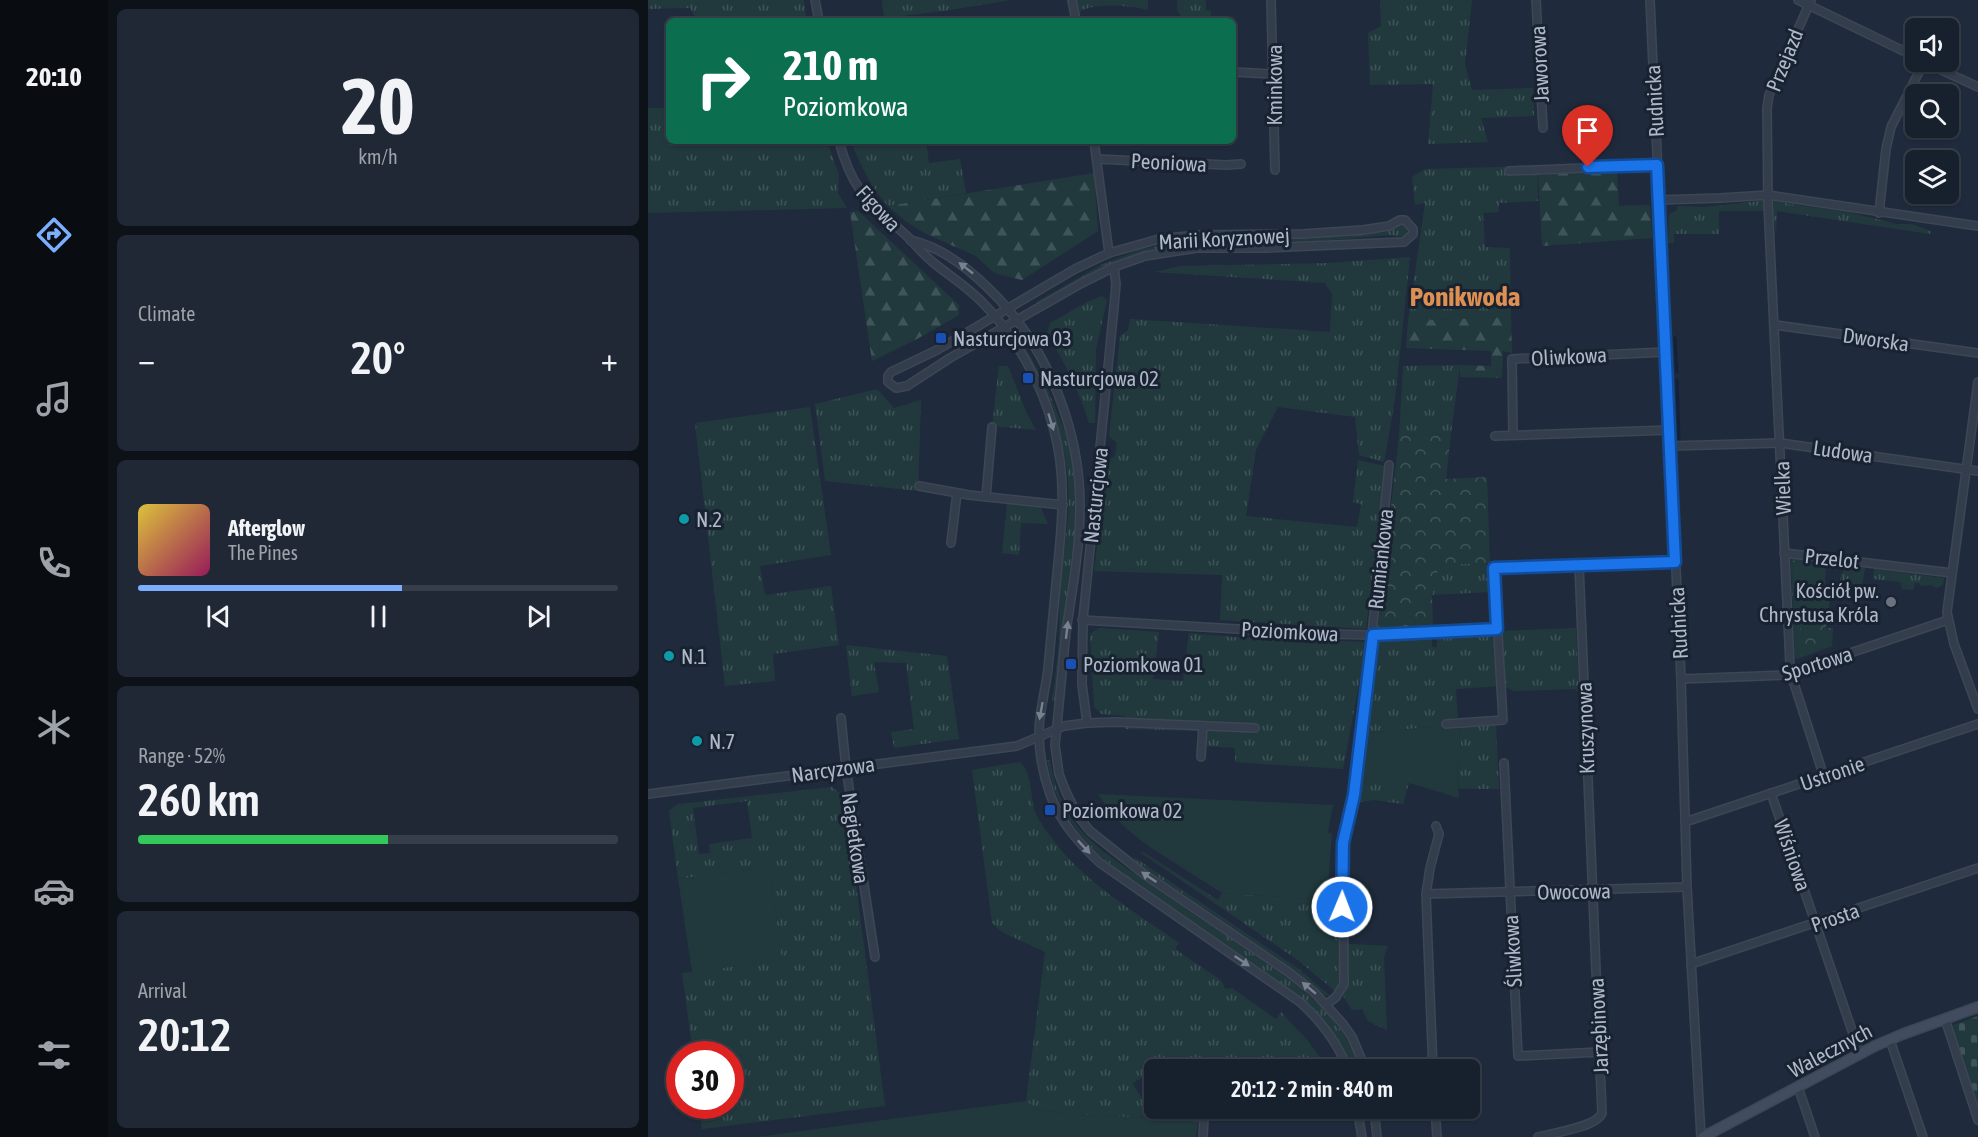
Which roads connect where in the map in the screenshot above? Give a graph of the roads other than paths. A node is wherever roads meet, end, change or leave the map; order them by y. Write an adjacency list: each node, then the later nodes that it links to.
1 (815, 0): 8 (street)
2 (1072, 0): 9 (street)
3 (1272, 0): 14 (street, Kminkowa)
4 (1536, 0): 16 (street, Jaworowa)
5 (1650, 0): 21 (street, Rudnicka)
6 (1798, 0): 7 (street)
7 (1810, 3): 10 (street); 24 (street, Przejazd)
8 (819, 18)
9 (1075, 18)
10 (1905, 51)
11 (1236, 72): 14 (street)
12 (1919, 72): 26 (street)
13 (1946, 72): 15 (street)
14 (1273, 74): 22 (street, Kminkowa)
15 (1978, 87)
16 (1543, 128)
17 (840, 144): 28 (street, Figowa)
18 (1094, 144): 19 (street)
19 (1096, 159): 20 (street, Peoniowa); 29 (street)
20 (1241, 164)
21 (1657, 165): 23 (street); 25 (street, Rudnicka)
22 (1275, 170)
23 (1509, 171)
24 (1768, 195): 25 (street); 26 (street); 34 (street, Wielka)
25 (1659, 200): 36 (street, Rudnicka)
26 (1879, 213): 27 (street)
27 (1978, 226)
28 (910, 240): 31 (street, Figowa, one-way to 28); 32 (street, Figowa)
29 (1110, 253): 30 (street, Marii Koryznowej); 31 (street, Marii Koryznowej)
30 (1114, 267): 33 (street, Marii Koryznowej); 57 (street, Nasturcjowa)
31 (1008, 309): 32 (street, Marii Koryznowej); 33 (street, Figowa)
32 (994, 315): 35 (street, Figowa); 35 (street, Marii Koryznowej)
33 (1017, 320): 35 (street, Marii Koryznowej); 70 (street, Figowa, one-way to 33)
34 (1775, 325): 37 (street, Dworska); 43 (street, Wielka)
35 (1003, 328): 51 (street, Figowa, one-way to 51)
36 (1666, 352): 40 (street, Rudnicka); 41 (street, Oliwkowa)
37 (1978, 353)
38 (1978, 382): 46 (street)
39 (992, 427): 50 (street)
40 (1670, 430): 41 (street); 44 (street, Rudnicka)
41 (1513, 435): 42 (street)
42 (1495, 436)
43 (1780, 443): 44 (street, Ludowa); 46 (street, Ludowa); 53 (street, Wielka)
44 (1671, 447): 54 (street, Rudnicka)
45 (1389, 465): 60 (street, Rumiankowa)
46 (1966, 470): 47 (street, Ludowa); 56 (street)
47 (1978, 471)
48 (919, 486): 49 (street)
49 (957, 493): 50 (street); 52 (street)
50 (986, 497): 51 (street)
51 (1063, 505): 71 (street, Figowa, one-way to 71)
52 (951, 543)
53 (1784, 553): 56 (street, Przelot); 61 (street, Wielka)
54 (1675, 562): 55 (street); 62 (street, Rudnicka)
55 (1579, 565): 59 (street); 82 (street, Kruszynowa)
56 (1952, 573): 58 (street)
57 (1083, 620): 60 (street, Poziomkowa); 65 (street, Nasturcjowa)
58 (1948, 620): 61 (street, Sportowa); 63 (street)
59 (1497, 629): 60 (street, Poziomkowa); 66 (street)
60 (1373, 635): 88 (street, Rumiankowa)
61 (1791, 674): 62 (street, Sportowa); 75 (street, Wielka)
62 (1681, 679): 78 (street, Rudnicka)
63 (1978, 709)
64 (841, 718): 74 (street, Nagietkowa)
65 (1087, 723): 68 (street, Narcyzowa); 70 (street, Narcyzowa)
66 (1446, 724)
67 (1978, 724): 75 (street, Ustronie)
68 (1203, 726): 69 (street, Narcyzowa); 72 (street)
69 (1256, 728)
70 (1057, 730): 71 (street, Narcyzowa); 88 (street, Figowa, one-way to 70)
71 (1040, 738): 74 (street, Narcyzowa); 94 (street, Figowa, one-way to 94)
72 (1201, 756)
73 (1504, 763): 83 (street, Śliwkowa)
74 (846, 768): 77 (street, Narcyzowa); 86 (street, Nagietkowa)
75 (1824, 777): 76 (street, Ustronie)
76 (1771, 793): 78 (street, Ustronie); 85 (street, Wiśniowa)
77 (648, 794)
78 (1685, 821): 81 (street, Rudnicka)
79 (1436, 826): 84 (street)
80 (1978, 868): 85 (street, Prosta)
81 (1687, 887): 82 (street, Owocowa); 87 (street, Rudnicka)
82 (1592, 891): 83 (street, Owocowa); 92 (street, Jarzębinowa)
83 (1509, 892): 84 (street, Owocowa); 92 (street, Śliwkowa)
84 (1426, 894): 96 (street)
85 (1816, 923): 87 (street, Prosta); 93 (street, Wiśniowa)
86 (875, 957)
87 (1691, 964): 109 (street, Rudnicka)
88 (1327, 1004): 95 (street, Figowa)
89 (1978, 1007): 90 (street, Walecznych)
90 (1945, 1019): 91 (street, Walecznych); 102 (street)
91 (1890, 1040): 93 (street, Walecznych); 111 (street)
92 (1600, 1052): 103 (street, Jarzębinowa)
93 (1860, 1054): 97 (street, Walecznych)
94 (1343, 1059)
95 (1361, 1059)
96 (1433, 1059)
97 (1798, 1087): 109 (street, Walecznych); 110 (street)
98 (1204, 1119): 104 (street)
99 (1359, 1119): 105 (street)
100 (1375, 1119): 106 (street)
101 (1436, 1119): 107 (street)
102 (1978, 1120)
103 (1561, 1134): 108 (street, Jarzębinowa)
104 (1203, 1137)
105 (1362, 1137)
106 (1377, 1137)
107 (1437, 1137)
108 (1539, 1137)
109 (1702, 1137)
110 (1815, 1137)
111 (1923, 1137)

